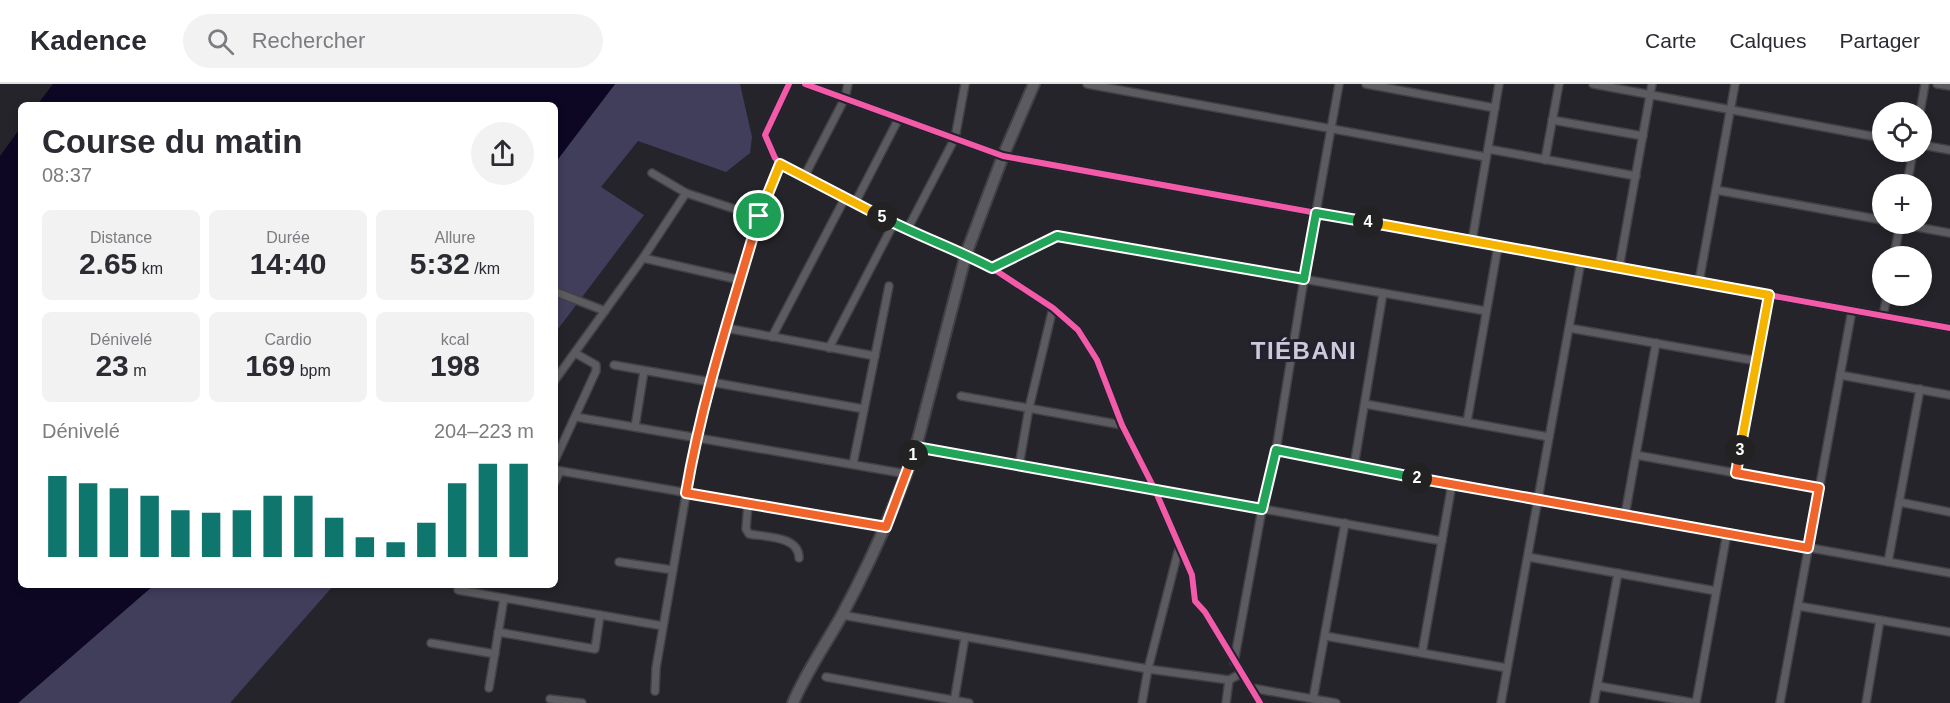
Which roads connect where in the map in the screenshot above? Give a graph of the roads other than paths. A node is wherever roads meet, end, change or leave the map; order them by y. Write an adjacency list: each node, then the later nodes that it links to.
1 (789, 84): 33 (street)
2 (806, 84): 18 (street)
3 (848, 84): 18 (street)
4 (965, 84): 27 (street)
5 (1034, 84): 31 (main road)
6 (1087, 84): 24 (street)
7 (1339, 84): 24 (street)
8 (1366, 84): 20 (street)
9 (1499, 84): 20 (street)
10 (1559, 84): 23 (street)
11 (1593, 84): 17 (street)
12 (1652, 84): 17 (street)
13 (1735, 84): 21 (street)
14 (1925, 84): 19 (street)
15 (1937, 84): 16 (street)
16 (1950, 86)
17 (1650, 94): 21 (street); 25 (street)
18 (845, 98): 22 (street); 36 (street)
19 (1922, 102)
20 (1495, 108): 30 (street)
21 (1730, 109): 26 (street); 37 (street)
22 (899, 118): 27 (street); 40 (street)
23 (1552, 120): 25 (street); 32 (street)
24 (1331, 128): 30 (street); 41 (street)
25 (1643, 136): 35 (street)
26 (1872, 136)
27 (955, 138): 31 (street); 45 (street)
28 (1932, 147): 29 (street)
29 (1950, 150)
30 (1487, 153): 32 (street); 48 (street)
31 (1003, 156): 41 (street); 50 (main road)
32 (1545, 160): 35 (street)
33 (780, 164): 36 (street); 42 (street)
34 (652, 173): 38 (street)
35 (1636, 176): 54 (street)
36 (804, 177): 39 (street)
37 (1716, 190): 43 (street); 57 (street)
38 (686, 193): 42 (street); 51 (street)
39 (844, 198): 40 (street); 71 (street)
40 (855, 203): 44 (street)
41 (1316, 213): 48 (street); 55 (street)
42 (759, 216): 56 (street)
43 (1872, 218)
44 (894, 223): 45 (street); 73 (street)
45 (907, 230): 50 (street)
46 (1932, 230): 47 (street)
47 (1950, 233)
48 (1472, 241): 49 (street)
49 (1498, 246): 52 (street); 66 (street)
50 (966, 254): 53 (street); 94 (main road)
51 (643, 258): 56 (street); 65 (street)
52 (1581, 261): 54 (street); 69 (street)
53 (992, 268): 55 (street); 63 (street)
54 (1619, 268): 57 (street)
55 (1304, 279): 60 (street); 95 (street)
56 (740, 280): 68 (street)
57 (1699, 282): 61 (street)
58 (889, 286): 75 (street)
59 (558, 293): 65 (street)
60 (1383, 293): 66 (street); 85 (street)
61 (1769, 295): 64 (street); 76 (street)
62 (1885, 306): 67 (street)
63 (1053, 308): 86 (street); 90 (street)
64 (1852, 310): 67 (street); 79 (street)
65 (605, 311): 74 (street)
66 (1486, 311): 89 (street)
67 (1883, 315): 70 (street)
68 (726, 328): 71 (street); 81 (street)
69 (1569, 328): 72 (street); 93 (street)
70 (1950, 328)
71 (772, 337): 73 (street)
72 (1656, 344): 76 (street); 97 (street)
73 (830, 348): 75 (street)
74 (575, 353): 80 (street); 88 (street)
75 (875, 356): 87 (street)
76 (1757, 361): 102 (street)
77 (614, 365): 78 (street)
78 (644, 371): 81 (street); 91 (street)
79 (1840, 375): 82 (street); 105 (street)
80 (558, 376)
81 (710, 382): 87 (street); 92 (street)
82 (1920, 389): 83 (street); 109 (street)
83 (1950, 395)
84 (961, 396): 86 (street)
85 (1365, 404): 89 (street); 100 (street)
86 (1029, 408): 90 (street); 99 (street)
87 (864, 409): 98 (street)
88 (576, 417): 91 (street); 96 (street)
89 (1467, 422): 93 (street)
90 (1122, 425): 106 (street)
91 (635, 427): 92 (street)
92 (696, 437): 98 (street); 107 (street)
93 (1549, 437): 108 (street)
94 (916, 447): 99 (street); 103 (main road)
95 (1276, 450): 100 (street); 111 (street)
96 (558, 454)
97 (1636, 455): 102 (street); 113 (street)
98 (853, 464): 103 (street)
99 (1019, 465): 106 (street)
100 (1354, 466): 104 (street)
101 (558, 470): 107 (street)
102 (1736, 473): 105 (street)
103 (907, 474): 115 (main road)
104 (1452, 484): 108 (street); 117 (street)
105 (1819, 488): 119 (street)
106 (1155, 490): 111 (street); 118 (street)
107 (686, 493): 110 (street); 124 (street)
108 (1538, 499): 113 (street); 120 (street)
109 (1899, 502): 112 (street); 123 (street)
110 (748, 503): 115 (street); 121 (street)
111 (1262, 509): 114 (street); 142 (street)
112 (1950, 512)
113 (1625, 515): 116 (street)
114 (1345, 524): 117 (street); 137 (street)
115 (886, 527): 132 (main road)
116 (1727, 533): 119 (street); 128 (street)
117 (1442, 541): 140 (street)
118 (1179, 548): 142 (street); 144 (street)
119 (1808, 548): 123 (street); 130 (street)
120 (1528, 557): 125 (street); 143 (street)
121 (799, 558)
122 (619, 562): 124 (street)
123 (1888, 562): 126 (street)
124 (673, 570): 134 (street)
125 (1618, 573): 128 (street); 148 (street)
126 (1950, 573)
127 (458, 590): 129 (street)
128 (1716, 591): 164 (street)
129 (504, 598): 131 (street); 135 (street)
130 (1798, 606): 133 (street); 165 (street)
131 (600, 615): 134 (street); 135 (street)
132 (842, 615): 138 (street); 156 (main road)
133 (1880, 620): 136 (street); 166 (street)
134 (663, 626): 151 (street)
135 (498, 632): 141 (street)
136 (1950, 632)
137 (1325, 636): 140 (street); 153 (street)
138 (965, 637): 144 (street); 154 (street)
139 (431, 643): 141 (street)
140 (1422, 653): 143 (street)
141 (495, 654): 149 (street)
142 (1234, 662): 145 (street)
143 (1508, 668): 162 (street)
144 (1148, 669): 147 (street); 158 (street)
145 (1242, 673): 147 (street); 150 (street)
146 (826, 678): 154 (street)
147 (1229, 680): 159 (street)
148 (1598, 686): 163 (street); 164 (street)
149 (489, 688)
150 (1252, 688): 153 (street); 160 (street)
151 (655, 691)
152 (550, 699): 155 (street)
153 (1313, 699): 161 (street)
154 (954, 702): 157 (street)
155 (582, 703)
156 (792, 703)
157 (969, 703)
158 (1142, 703)
159 (1226, 703)
160 (1260, 703)
161 (1336, 703)
162 (1501, 703)
163 (1594, 703)
164 (1695, 703)
165 (1780, 703)
166 (1866, 703)

